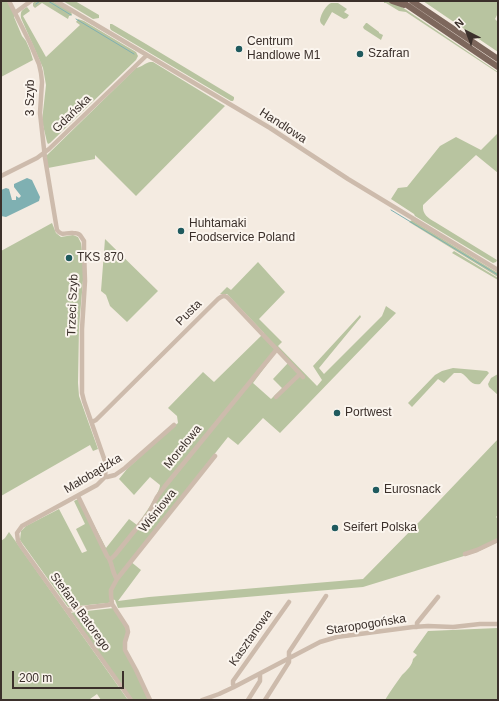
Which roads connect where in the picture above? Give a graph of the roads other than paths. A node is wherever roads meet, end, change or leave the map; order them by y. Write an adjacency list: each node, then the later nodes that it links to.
1 (9, 1): 7 (street, 3 Szyb)
2 (31, 1): 7 (street)
3 (56, 1): 8 (street, Handlowa)
4 (392, 1): 6 (main road)
5 (401, 1): 6 (main road)
6 (412, 4): 9 (main road); 10 (main road)
7 (16, 12): 11 (street, 3 Szyb)
8 (147, 55): 11 (street, Gdańska); 13 (street, Handlowa)
9 (498, 59)
10 (498, 67)
11 (44, 153): 12 (street, Gdańska); 16 (street, Trzeci Szyb)
12 (1, 176)
13 (498, 270)
14 (277, 350): 15 (street, Pusta); 16 (street, Pusta); 24 (street, Morelowa)
15 (276, 397)
16 (92, 422): 19 (street, Trzeci Szyb)
17 (174, 425): 19 (street, Małobądzka)
18 (215, 456): 25 (street, Wiśniowa)
19 (105, 477): 20 (street, Małobądzka)
20 (78, 496): 21 (street, Małobądzka); 24 (street)
21 (17, 533): 30 (street, Stefana Batorego)
22 (498, 540): 23 (street)
23 (465, 554)
24 (110, 560): 25 (street)
25 (117, 579): 29 (street)
26 (326, 596): 33 (street)
27 (438, 597): 32 (street)
28 (289, 602): 35 (street, Kasztanowa)
29 (112, 604): 30 (street); 37 (street)
30 (67, 610): 36 (street, Stefana Batorego)
31 (498, 624): 32 (street, Staropogońska)
32 (417, 627): 33 (street, Staropogońska)
33 (289, 659): 34 (street, Staropogońska); 40 (street)
34 (260, 674): 35 (street, Staropogońska); 39 (street)
35 (234, 687): 38 (street, Staropogońska)
36 (131, 700)
37 (150, 700)
38 (202, 700)
39 (248, 700)
40 (265, 700)

